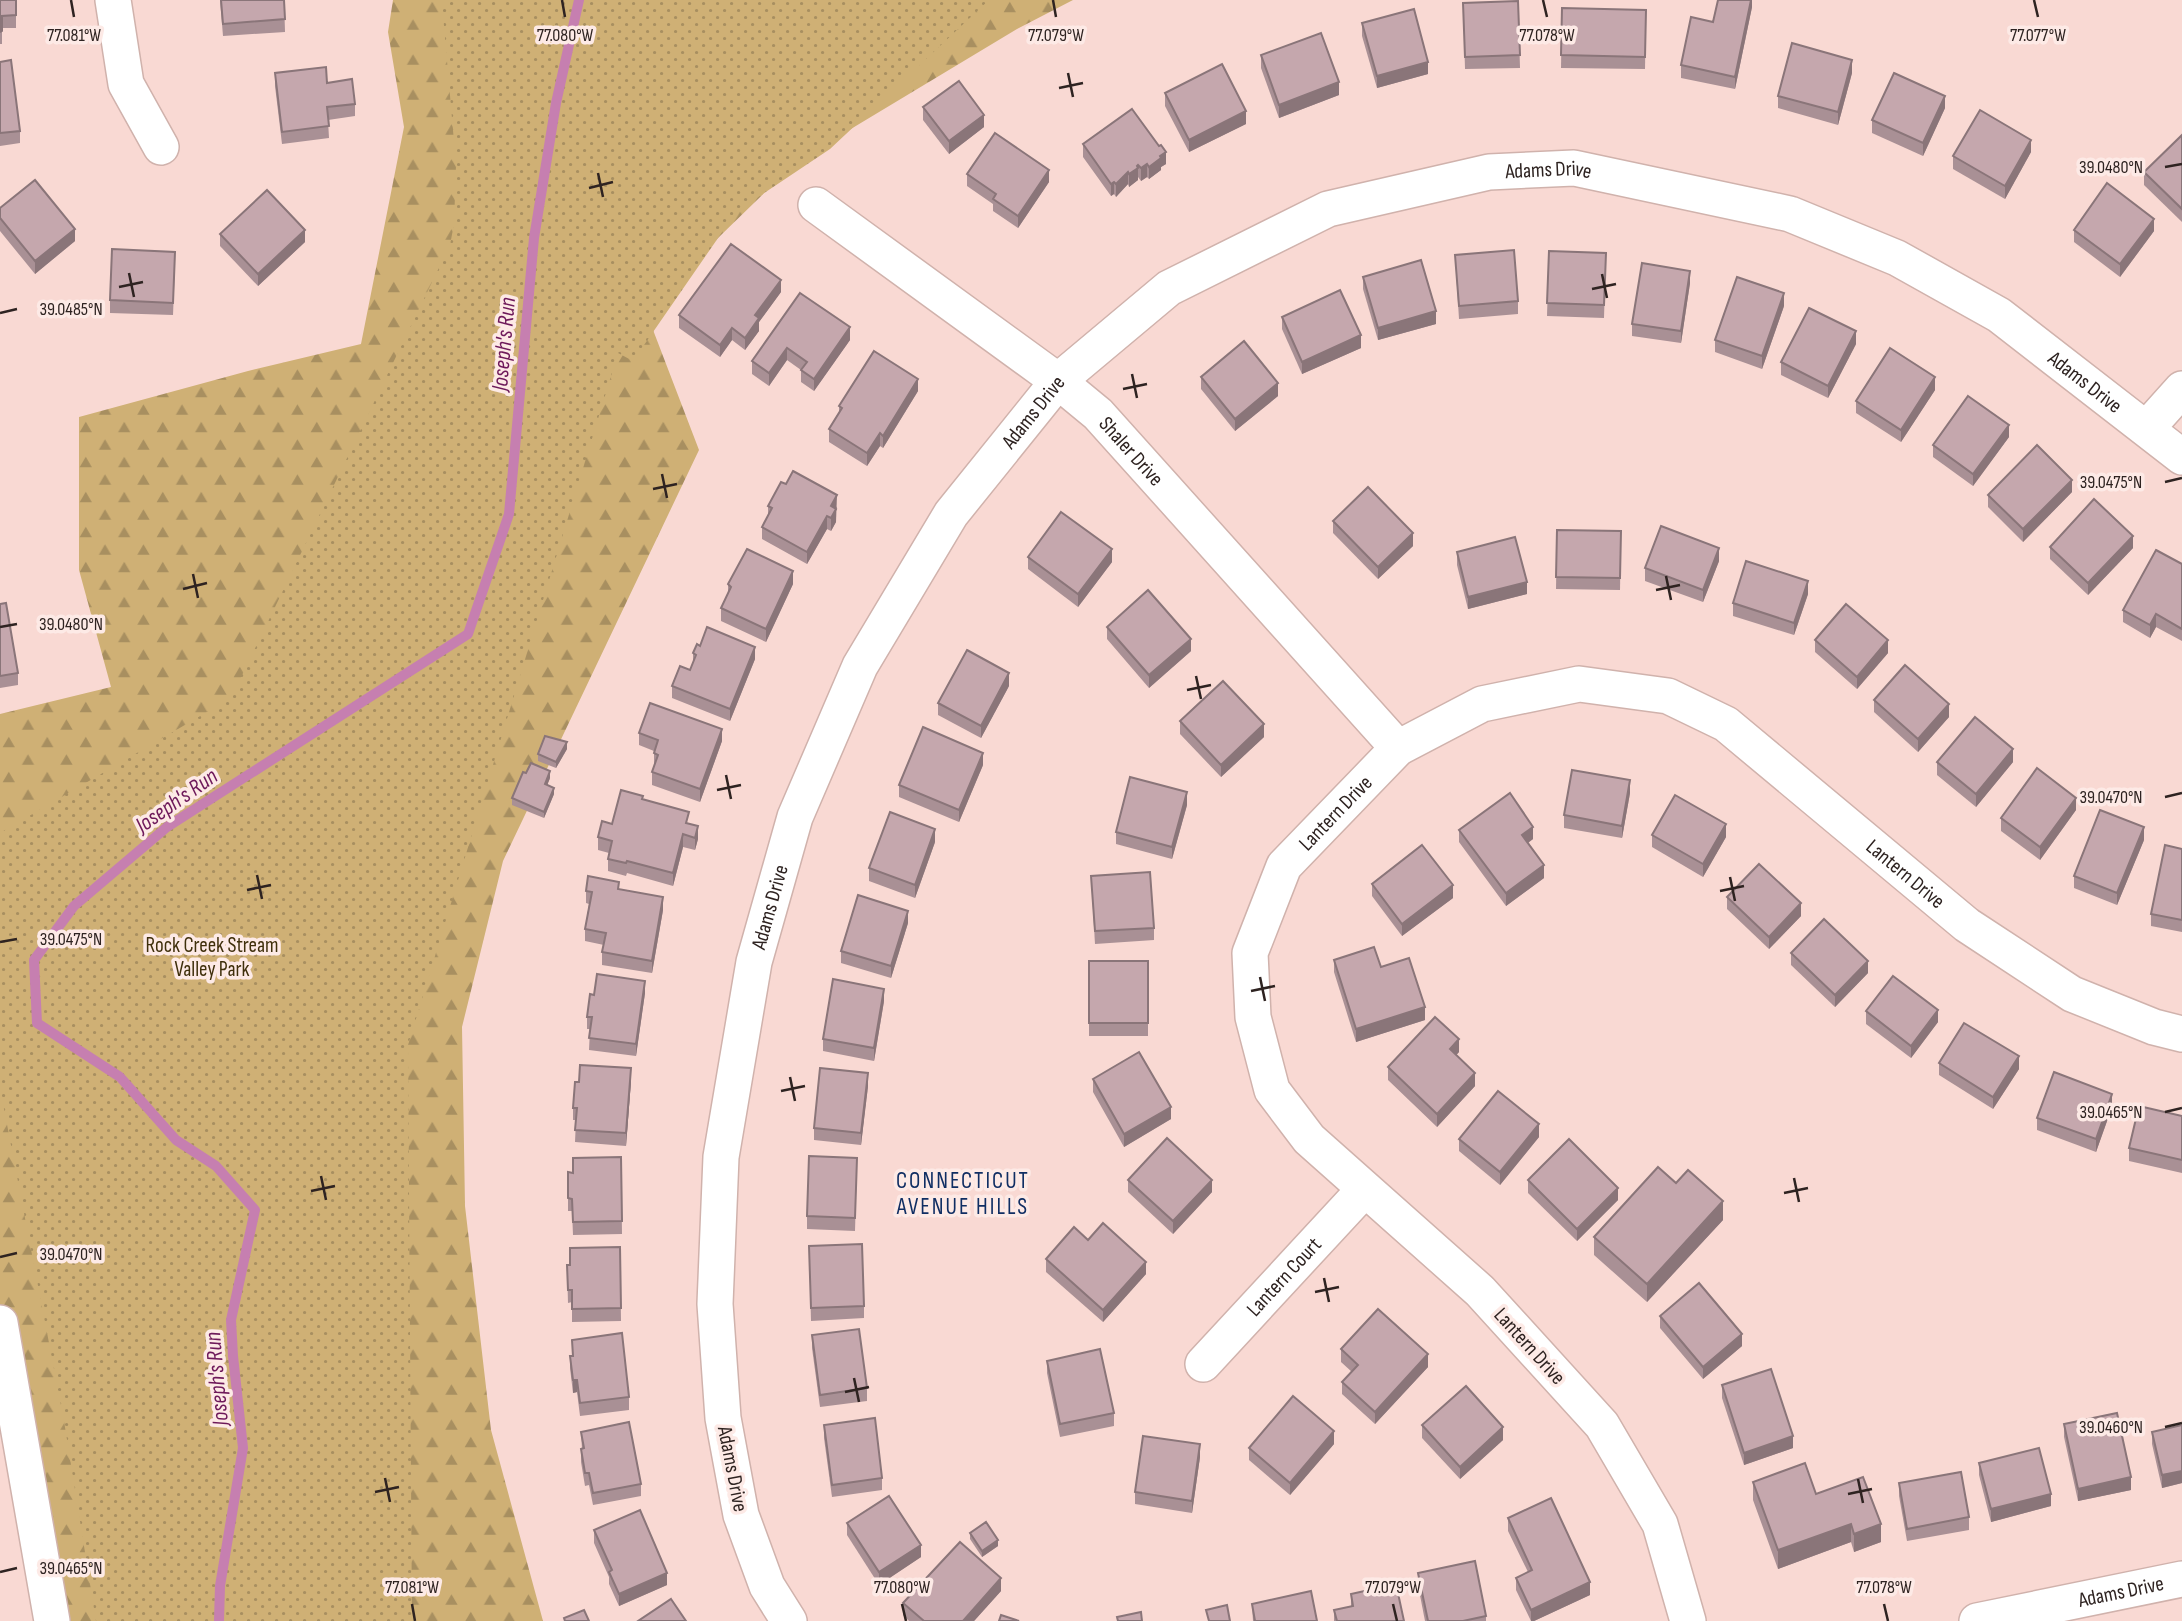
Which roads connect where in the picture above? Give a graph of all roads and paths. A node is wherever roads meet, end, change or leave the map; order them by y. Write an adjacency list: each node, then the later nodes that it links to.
1 (113, 0): 2 (street)
2 (161, 147)
3 (816, 205): 4 (street, Shaler Drive)
4 (1058, 381): 6 (street, Adams Drive); 8 (street, Shaler Drive); 15 (street, Adams Drive)
5 (2182, 389): 6 (street)
6 (2147, 428): 7 (street, Adams Drive)
7 (2182, 457)
8 (1398, 748): 9 (street, Lantern Drive); 10 (street, Lantern Drive)
9 (2182, 1034)
10 (1364, 1190): 12 (street, Lantern Court); 16 (street, Lantern Drive)
11 (0, 1323): 14 (street)
12 (1203, 1364)
13 (2182, 1578): 17 (street, Adams Drive)
14 (51, 1621)
15 (789, 1621)
16 (1688, 1621)
17 (1977, 1621)

